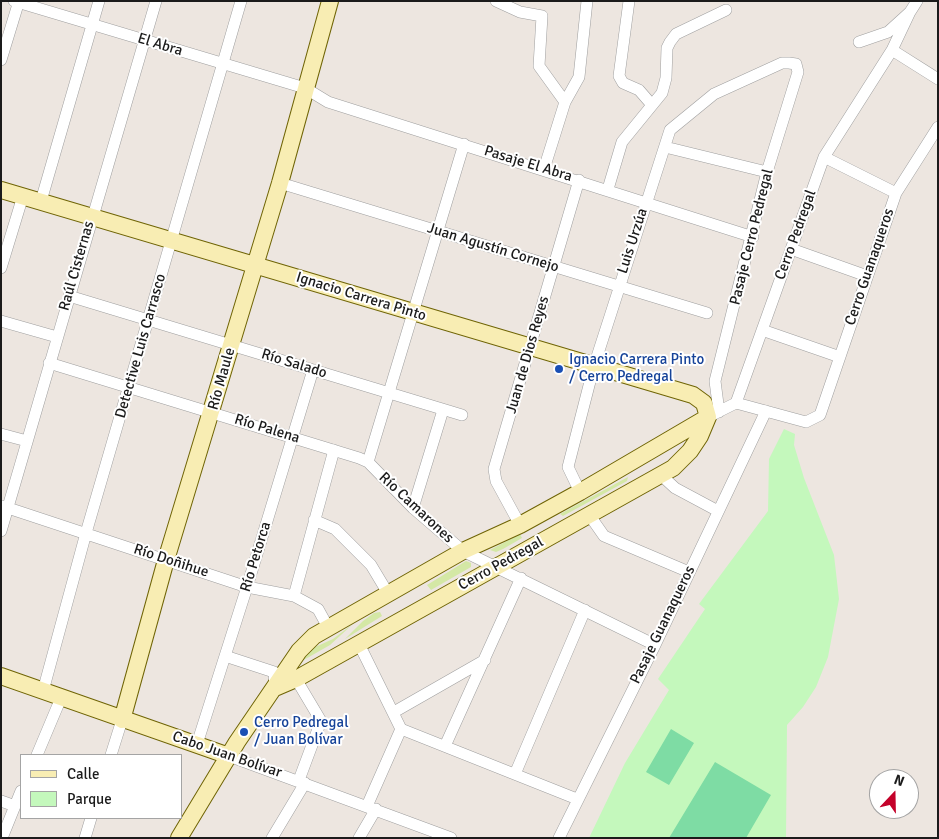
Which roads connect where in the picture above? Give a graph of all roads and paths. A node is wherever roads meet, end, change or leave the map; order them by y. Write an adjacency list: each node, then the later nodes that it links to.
1 (99, 1): 13 (street)
2 (156, 1): 14 (street, Raúl Cisternas)
3 (241, 1): 18 (street, Detective Luis Carrasco)
4 (330, 1): 21 (street, Río Maule)
5 (496, 1): 10 (street)
6 (587, 1): 22 (street)
7 (629, 1): 23 (street)
8 (917, 1): 12 (street)
9 (17, 2): 13 (street, El Abra); 17 (street)
10 (511, 4): 22 (street)
11 (726, 10): 23 (street)
12 (910, 12): 15 (street); 16 (street, Cerro Pedregal)
13 (92, 24): 14 (street, El Abra); 36 (street)
14 (144, 40): 18 (street, El Abra); 38 (street, Raúl Cisternas)
15 (859, 42)
16 (892, 50): 20 (street); 27 (street, Cerro Pedregal)
17 (1, 60)
18 (223, 64): 21 (street, El Abra); 41 (street, Detective Luis Carrasco)
19 (796, 64): 26 (street, Luis Urzúa); 29 (street, Pasaje Cerro Pedregal)
20 (938, 79)
21 (305, 88): 25 (street, Pasaje El Abra); 31 (street, Río Maule)
22 (565, 102): 28 (street)
23 (652, 105): 32 (street)
24 (938, 127): 34 (street, Cerro Guanaqueros)
25 (464, 144): 28 (street, Pasaje El Abra); 39 (street, Río Camarones)
26 (665, 147): 29 (street); 37 (street, Luis Urzúa)
27 (824, 157): 34 (street); 42 (street, Cerro Pedregal)
28 (544, 169): 30 (street, Pasaje El Abra)
29 (767, 172): 40 (street, Pasaje Cerro Pedregal)
30 (579, 180): 32 (street, Pasaje El Abra); 44 (street, Juan de Dios Reyes)
31 (280, 183): 39 (street, Juan Agustín Cornejo); 43 (street, Río Maule)
32 (608, 189): 37 (street, Pasaje El Abra)
33 (1, 190): 35 (street, Ignacio Carrera Pinto)
34 (896, 193): 46 (street, Cerro Guanaqueros)
35 (23, 196): 36 (street, Ignacio Carrera Pinto); 45 (street)
36 (40, 201): 38 (street, Ignacio Carrera Pinto)
37 (646, 201): 40 (street, Pasaje El Abra); 47 (street, Luis Urzúa)
38 (91, 216): 41 (street, Ignacio Carrera Pinto); 48 (street, Raúl Cisternas)
39 (438, 231): 44 (street, Juan Agustín Cornejo); 49 (street, Río Camarones)
40 (753, 236): 67 (street, Pasaje Cerro Pedregal)
41 (172, 240): 43 (street, Ignacio Carrera Pinto); 51 (street, Detective Luis Carrasco)
42 (791, 249): 46 (street); 53 (street, Cerro Pedregal)
43 (255, 265): 49 (street, Ignacio Carrera Pinto); 55 (street, Río Maule)
44 (554, 266): 47 (street, Juan Agustín Cornejo); 56 (street, Juan de Dios Reyes)
45 (1, 268)
46 (867, 276): 57 (street, Cerro Guanaqueros)
47 (619, 286): 50 (street, Juan Agustín Cornejo); 59 (street, Luis Urzúa)
48 (69, 296): 51 (street, Río Salado); 54 (street, Raúl Cisternas)
49 (413, 312): 56 (street, Ignacio Carrera Pinto); 62 (street, Río Camarones)
50 (707, 312)
51 (149, 320): 55 (street, Río Salado); 61 (street, Detective Luis Carrasco)
52 (1, 321): 54 (street)
53 (762, 330): 57 (street); 63 (street, Cerro Pedregal)
54 (57, 337): 58 (street, Raúl Cisternas)
55 (232, 345): 60 (street, Río Salado); 66 (street, Río Maule)
56 (530, 347): 59 (street, Ignacio Carrera Pinto); 81 (street, Juan de Dios Reyes)
57 (840, 357): 65 (street, Cerro Guanaqueros)
58 (49, 363): 61 (street, Río Palena); 71 (street, Raúl Cisternas)
59 (594, 366): 67 (street, Ignacio Carrera Pinto); 75 (street, Luis Urzúa)
60 (313, 370): 62 (street, Río Salado); 70 (street, Río Petorca)
61 (129, 387): 66 (street, Río Palena); 83 (street, Detective Luis Carrasco)
62 (389, 393): 64 (street, Río Salado); 73 (street, Río Camarones)
63 (736, 403): 65 (street); 67 (street, Cerro Pedregal)
64 (443, 410): 68 (street, Río Salado); 77 (street)
65 (766, 411): 78 (street, Pasaje Guanaqueros)
66 (212, 412): 70 (street, Río Palena); 85 (street, Río Maule)
67 (714, 414): 74 (street, Cerro Pedregal); 75 (street, Cerro Pedregal)
68 (462, 415)
69 (1, 434): 71 (street)
70 (294, 437): 72 (street, Río Palena); 89 (street, Río Petorca)
71 (27, 441): 76 (street, Raúl Cisternas)
72 (334, 450): 73 (street, Río Palena); 80 (street)
73 (368, 462): 77 (street, Río Camarones)
74 (661, 475): 78 (street); 79 (street, Cerro Pedregal)
75 (580, 492): 81 (street, Cerro Pedregal)
76 (5, 507): 82 (street, Raúl Cisternas); 83 (street, Río Doñihue)
77 (413, 508): 84 (street, Río Camarones)
78 (718, 510): 87 (street, Pasaje Guanaqueros)
79 (590, 516): 86 (street, Cerro Pedregal); 87 (street)
80 (314, 520): 90 (street); 91 (street)
81 (520, 525): 84 (street, Cerro Pedregal)
82 (1, 531)
83 (86, 533): 85 (street, Río Doñihue); 101 (street, Detective Luis Carrasco)
84 (463, 551): 86 (street, Río Camarones); 90 (street, Cerro Pedregal)
85 (166, 560): 89 (street, Río Doñihue); 104 (street, Río Maule)
86 (496, 566): 88 (street, Río Camarones); 94 (street, Cerro Pedregal)
87 (689, 572): 95 (street, Pasaje Guanaqueros)
88 (521, 578): 92 (street, Río Camarones); 97 (street)
89 (248, 587): 91 (street, Río Doñihue); 96 (street, Río Petorca)
90 (389, 595): 93 (street, Cerro Pedregal)
91 (294, 596): 93 (street, Río Doñihue)
92 (585, 610): 95 (street, Río Camarones); 111 (street)
93 (328, 629): 100 (street, Cerro Pedregal)
94 (359, 644): 99 (street, Cerro Pedregal); 103 (street)
95 (655, 645): 114 (street, Pasaje Guanaqueros)
96 (225, 656): 100 (street); 106 (street, Río Petorca)
97 (484, 660): 103 (street); 107 (street)
98 (1, 676): 101 (street, Cabo Juan Bolívar)
99 (296, 678): 100 (street, Cerro Pedregal); 112 (street)
100 (275, 688): 110 (street, Cerro Pedregal)
101 (43, 691): 102 (street, Cabo Juan Bolívar)
102 (61, 698): 104 (street, Cabo Juan Bolívar); 108 (street)
103 (394, 712): 105 (street)
104 (122, 720): 106 (street, Cabo Juan Bolívar); 109 (street, Río Maule)
105 (401, 729): 107 (street); 117 (street)
106 (197, 744): 110 (street, Cabo Juan Bolívar)
107 (445, 746): 111 (street)
108 (37, 754)
109 (111, 754)
110 (228, 756): 112 (street, Cabo Juan Bolívar); 121 (street, Cerro Pedregal)
111 (515, 774): 114 (street)
112 (302, 782): 117 (street, Cabo Juan Bolívar); 122 (street)
113 (20, 794): 116 (street)
114 (577, 799): 125 (street, Pasaje Guanaqueros)
115 (1, 801): 116 (street)
116 (15, 806): 119 (street)
117 (372, 808): 123 (street); 124 (street, Cabo Juan Bolívar)
118 (91, 819): 120 (street)
119 (2, 838)
120 (85, 838)
121 (179, 838)
122 (272, 838)
123 (359, 838)
124 (450, 838)
125 (559, 838)

